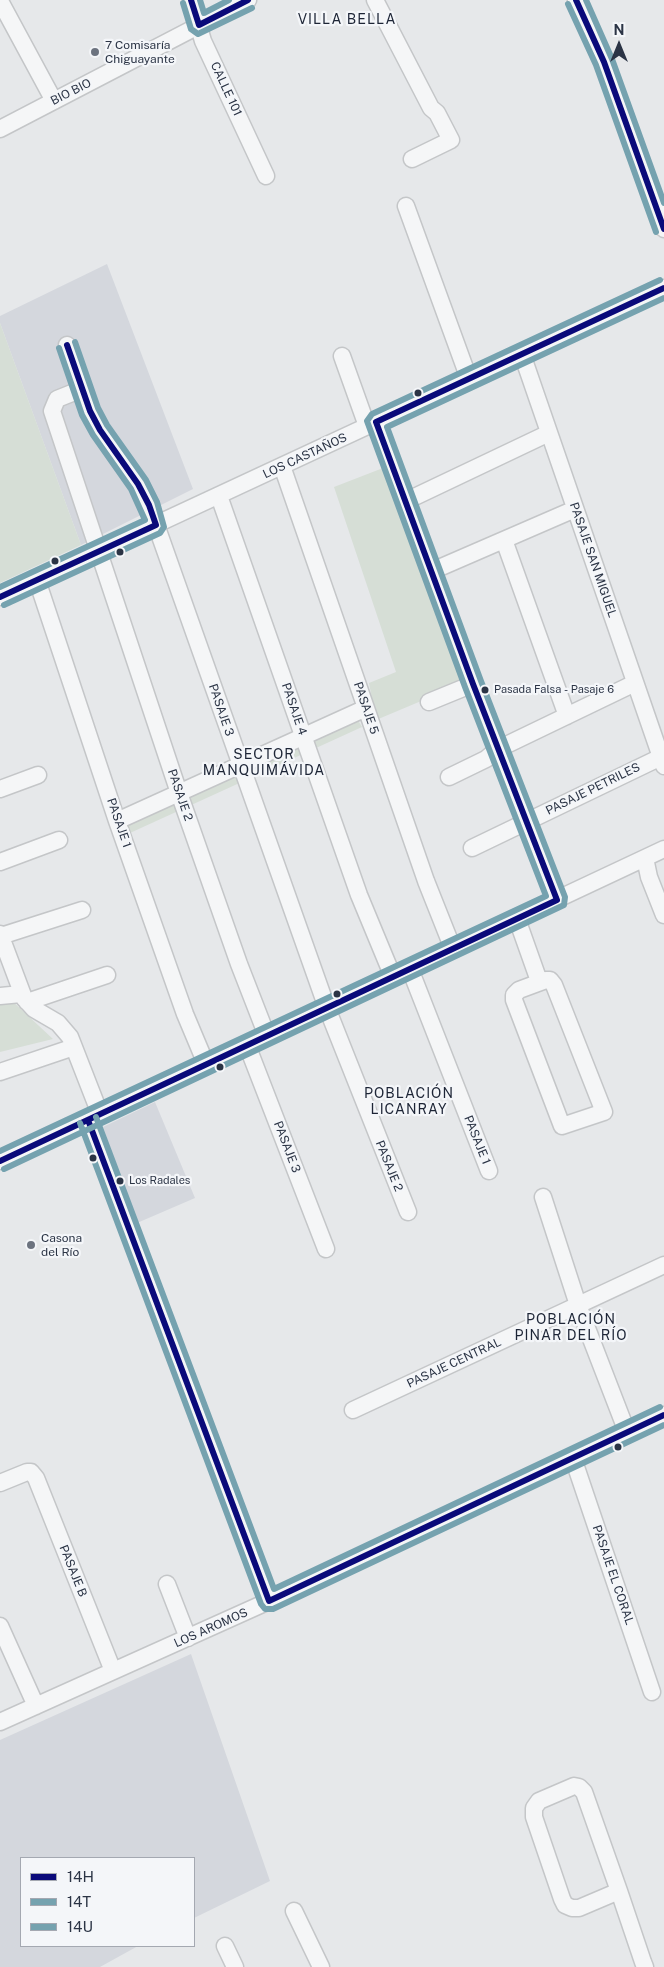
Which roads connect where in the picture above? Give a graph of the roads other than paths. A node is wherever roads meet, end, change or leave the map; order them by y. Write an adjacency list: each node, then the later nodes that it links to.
1 (191, 0): 6 (street, CALLE 101)
2 (248, 0): 6 (street, BIO BIO)
3 (375, 0): 9 (street)
4 (576, 0): 12 (street)
5 (0, 1): 7 (street)
6 (199, 25): 7 (street, BIO BIO); 10 (street, CALLE 101)
7 (54, 101): 8 (street, BIO BIO)
8 (0, 129)
9 (412, 159)
10 (266, 176)
11 (406, 206): 17 (street)
12 (664, 229)
13 (664, 288): 15 (street, LOS CASTAÑOS)
14 (67, 345): 18 (street, PASAJE 3)
15 (522, 354): 17 (street, LOS CASTAÑOS); 20 (street, PASAJE SAN MIGUEL)
16 (342, 356): 19 (street)
17 (469, 379): 19 (street, LOS CASTAÑOS)
18 (82, 389): 25 (street, PASAJE 3); 27 (street, PASAJE 2)
19 (372, 424): 21 (street, LOS CASTAÑOS); 23 (street)
20 (549, 433): 23 (street); 24 (street, PASAJE SAN MIGUEL)
21 (282, 466): 22 (street, LOS CASTAÑOS); 34 (street, PASAJE 5)
22 (219, 496): 25 (street, LOS CASTAÑOS); 36 (street, PASAJE 4)
23 (406, 501): 28 (street)
24 (575, 509): 26 (street); 32 (street, PASAJE SAN MIGUEL)
25 (156, 525): 27 (street, LOS CASTAÑOS); 39 (street, PASAJE 3)
26 (504, 540): 28 (street); 35 (street)
27 (98, 552): 29 (street, LOS CASTAÑOS); 43 (street, PASAJE 2)
28 (432, 571): 31 (street)
29 (37, 580): 30 (street, LOS CASTAÑOS); 44 (street, PASAJE 1)
30 (0, 597)
31 (473, 684): 33 (street); 37 (street)
32 (635, 684): 35 (street); 38 (street, PASAJE SAN MIGUEL)
33 (429, 702)
34 (366, 708): 36 (street); 56 (street, PASAJE 5)
35 (567, 716): 37 (street)
36 (304, 737): 39 (street); 59 (street, PASAJE 4)
37 (498, 749): 41 (street); 45 (street)
38 (662, 762): 45 (street, PASAJE PETRILES)
39 (241, 765): 43 (street); 63 (street, PASAJE 3)
40 (38, 775): 42 (street)
41 (449, 776)
42 (0, 789)
43 (179, 793): 44 (street); 64 (street, PASAJE 2)
44 (117, 821): 67 (street, PASAJE 1)
45 (526, 822): 47 (street, PASAJE PETRILES); 51 (street)
46 (60, 840): 50 (street)
47 (472, 848)
48 (664, 849): 49 (street)
49 (645, 858): 51 (street); 53 (street)
50 (0, 862)
51 (557, 900): 54 (street)
52 (82, 910): 55 (street)
53 (664, 915)
54 (517, 919): 56 (street); 60 (street)
55 (0, 935): 62 (street)
56 (453, 949): 57 (street)
57 (410, 969): 59 (street); 71 (street, PASAJE 1)
58 (107, 975): 62 (street)
59 (393, 977): 63 (street)
60 (539, 981): 60 (street)
61 (0, 996): 62 (street)
62 (24, 998): 66 (street)
63 (327, 1008): 64 (street); 73 (street, PASAJE 2)
64 (267, 1036): 65 (street)
65 (247, 1045): 67 (street); 74 (street, PASAJE 3)
66 (74, 1047): 68 (street); 69 (street)
67 (206, 1064): 69 (street)
68 (0, 1072)
69 (94, 1117): 70 (street); 83 (street)
70 (0, 1161)
71 (489, 1171)
72 (543, 1197): 76 (street)
73 (408, 1212)
74 (326, 1250)
75 (664, 1266): 76 (street, PASAJE CENTRAL)
76 (578, 1305): 77 (street, PASAJE CENTRAL); 79 (street)
77 (353, 1410)
78 (664, 1415): 79 (street, LOS AROMOS)
79 (627, 1432): 80 (street, LOS AROMOS)
80 (573, 1458): 83 (street, LOS AROMOS); 87 (street, PASAJE EL CORAL)
81 (0, 1483): 86 (street, PASAJE B)
82 (167, 1584): 85 (street)
83 (269, 1601): 85 (street, LOS AROMOS)
84 (0, 1626): 88 (street)
85 (188, 1638): 86 (street, LOS AROMOS)
86 (113, 1671): 88 (street, LOS AROMOS)
87 (652, 1692)
88 (36, 1706): 89 (street, LOS AROMOS)
89 (0, 1722)
90 (619, 1891): 90 (street); 95 (street)
91 (294, 1912): 94 (street)
92 (225, 1946): 93 (street)
93 (235, 1967)
94 (321, 1967)
95 (645, 1967)

